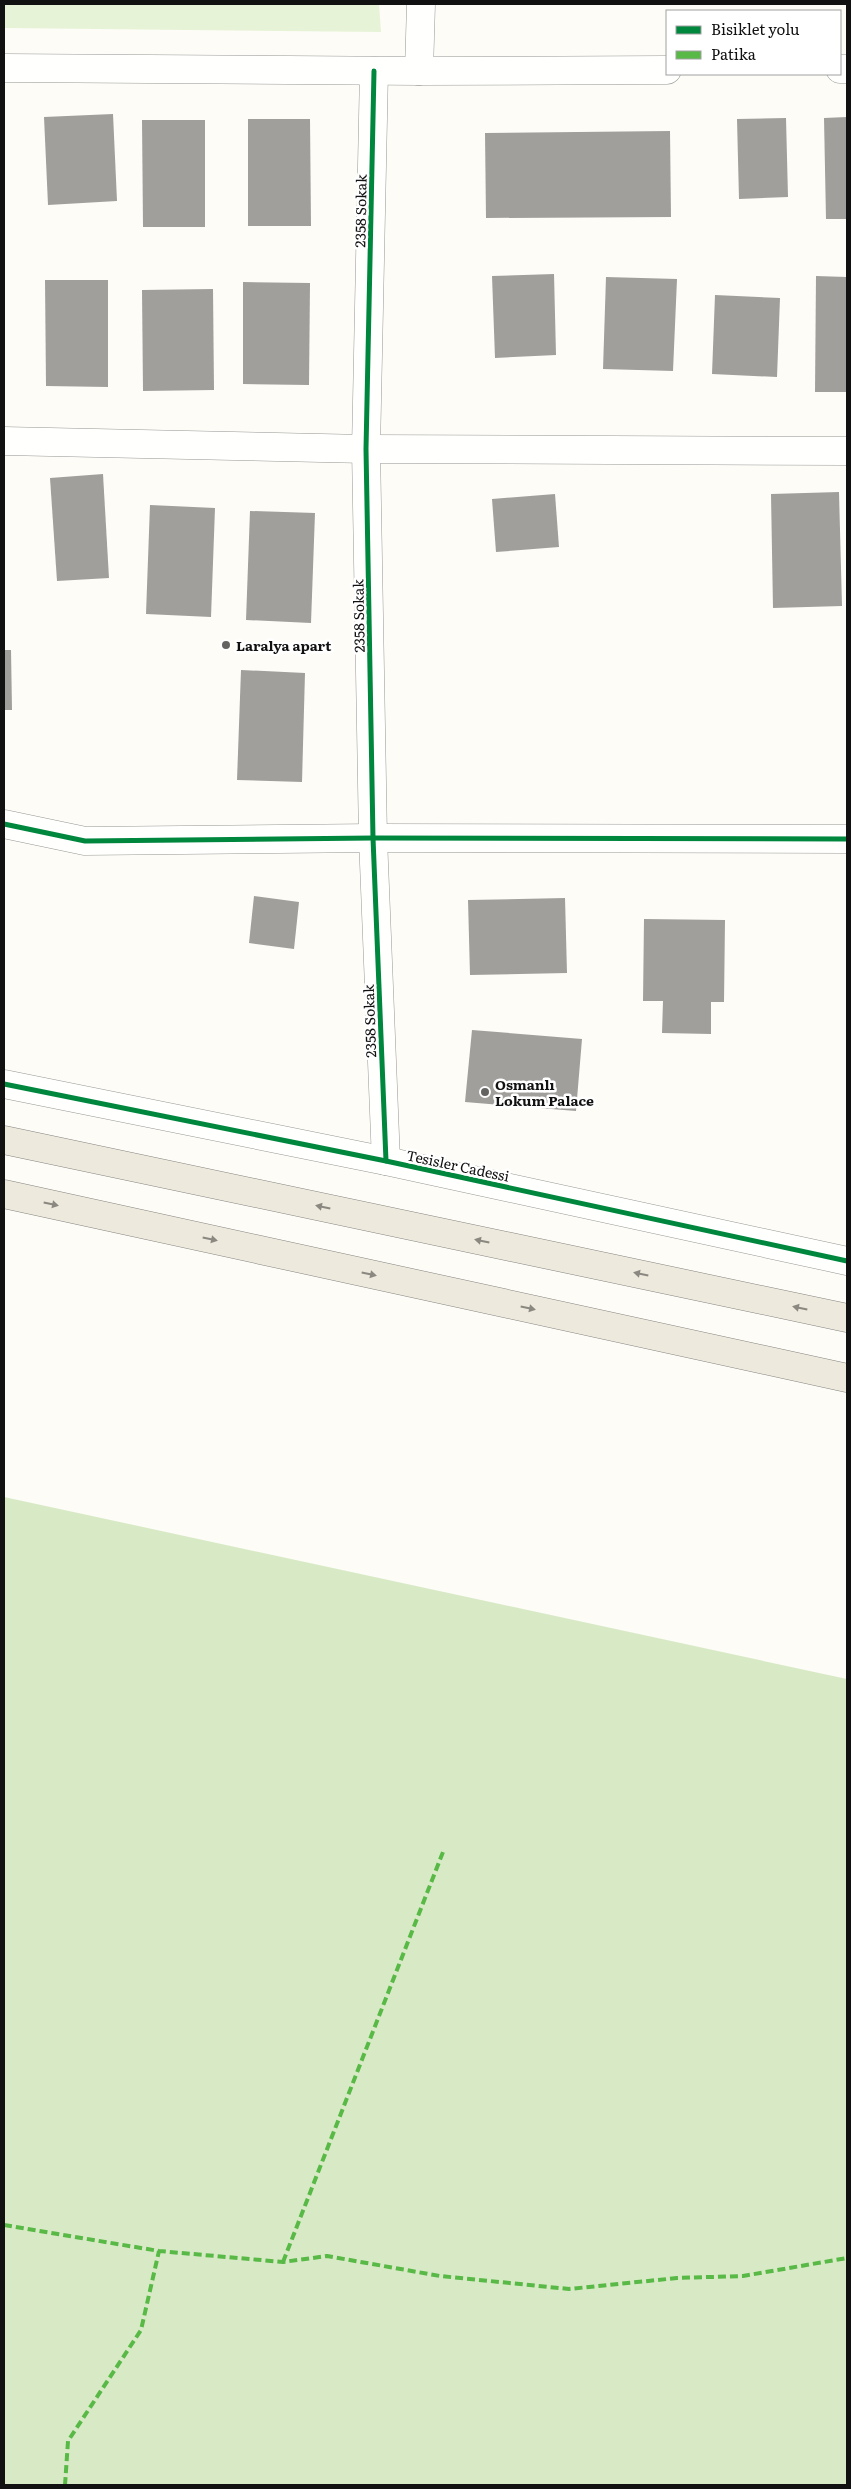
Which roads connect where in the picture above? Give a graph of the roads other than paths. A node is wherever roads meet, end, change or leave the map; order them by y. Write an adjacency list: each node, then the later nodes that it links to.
1 (421, 4): 5 (street)
2 (4, 68): 4 (street)
3 (666, 70): 5 (street)
4 (374, 71): 5 (street); 7 (street, 2358 Sokak)
5 (419, 71)
6 (4, 441): 7 (street)
7 (366, 449): 8 (street); 10 (street, 2358 Sokak)
8 (847, 451)
9 (4, 824): 10 (street)
10 (373, 838): 11 (street); 14 (street, 2358 Sokak)
11 (847, 839)
12 (4, 1084): 14 (street, Tesisler Cadessi)
13 (4, 1140): 17 (main road, one-way to 13)
14 (386, 1161): 16 (street, Tesisler Cadessi)
15 (4, 1194): 18 (main road, one-way to 18)
16 (847, 1260)
17 (847, 1318)
18 (847, 1378)

